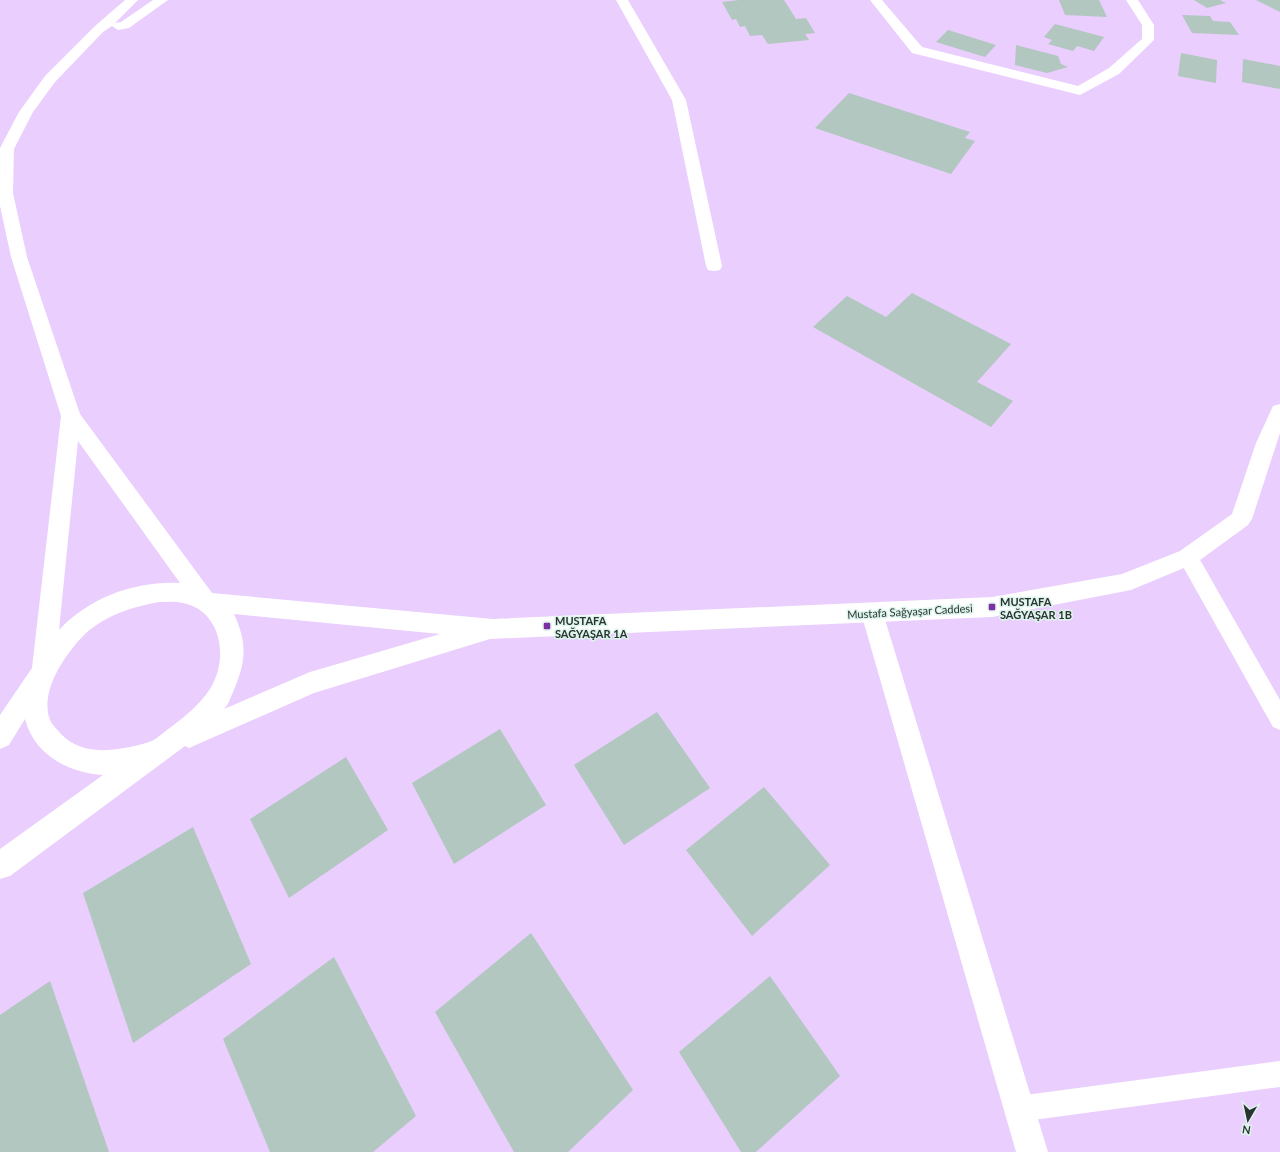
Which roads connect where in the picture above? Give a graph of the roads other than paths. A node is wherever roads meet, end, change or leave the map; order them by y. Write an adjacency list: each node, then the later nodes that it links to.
1 (132, 0): 6 (street)
2 (162, 0): 7 (street)
3 (622, 0): 8 (street)
4 (876, 0): 5 (street)
5 (1132, 0)
6 (122, 5): 7 (street)
7 (99, 29): 10 (street)
8 (714, 266)
9 (1280, 411): 11 (street, Mustafa Sağyaşar Caddesi)
10 (71, 416): 12 (street); 15 (street)
11 (1188, 557): 13 (street, Mustafa Sağyaşar Caddesi); 16 (lane)
12 (206, 602): 14 (street); 15 (street); 18 (street)
13 (872, 613): 14 (street, Mustafa Sağyaşar Caddesi); 21 (street)
14 (493, 629): 18 (street)
15 (43, 673): 17 (street); 18 (street)
16 (1280, 720)
17 (0, 736)
18 (167, 745): 19 (street)
19 (0, 866)
20 (1280, 1074): 21 (lane)
21 (1018, 1109): 22 (street)
22 (1032, 1152)

